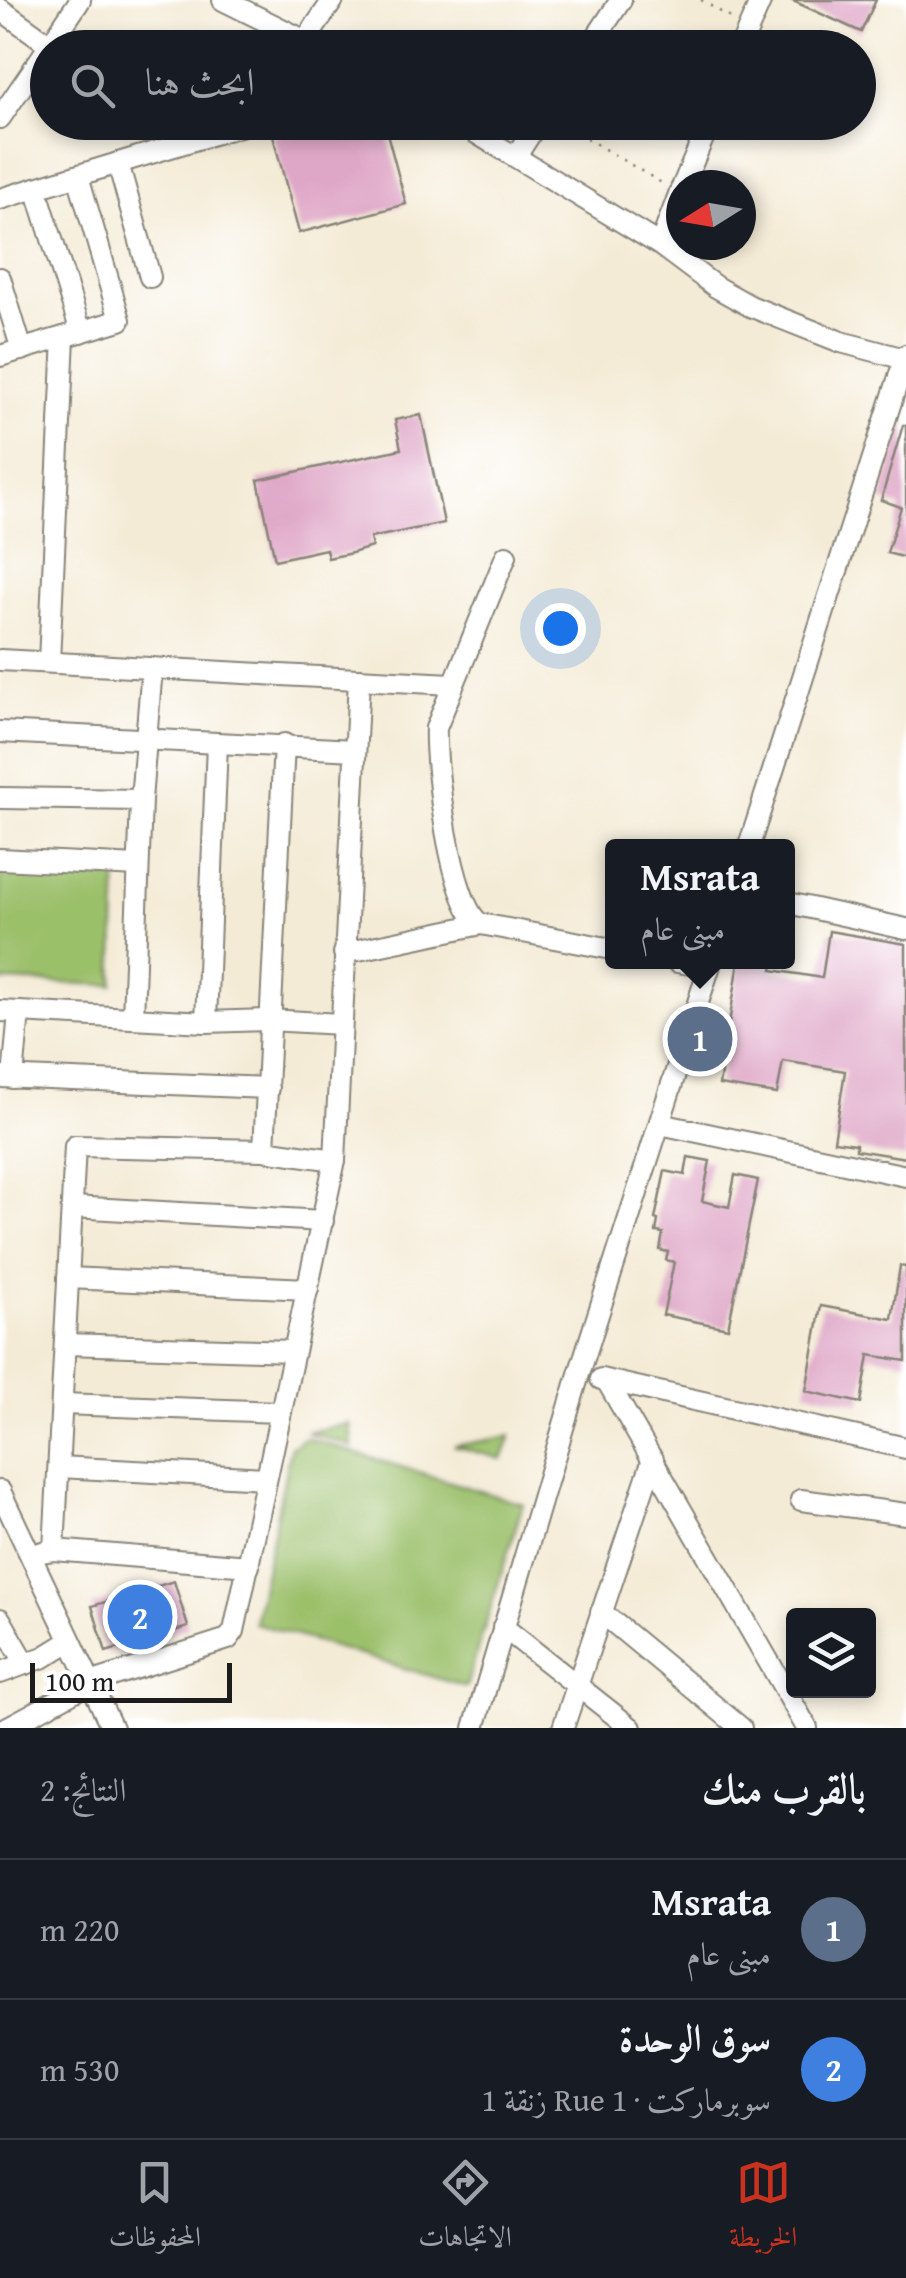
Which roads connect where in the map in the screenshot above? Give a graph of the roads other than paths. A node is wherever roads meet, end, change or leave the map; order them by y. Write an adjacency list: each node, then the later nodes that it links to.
1 (80, 0): 7 (street)
2 (223, 0): 8 (street)
3 (333, 0): 9 (street)
4 (621, 0): 10 (street)
5 (761, 0): 11 (street)
6 (0, 9): 12 (street)
7 (60, 30)
8 (284, 30)
9 (319, 30)
10 (601, 30)
11 (748, 30)
12 (30, 32)
13 (30, 75): 14 (street)
14 (0, 118)
15 (195, 140): 20 (street)
16 (489, 140): 19 (street)
17 (526, 140): 19 (street)
18 (702, 140): 21 (street)
19 (516, 156): 26 (street)
20 (118, 164): 22 (street); 27 (street)
21 (689, 170)
22 (78, 176): 23 (street); 29 (street)
23 (36, 188): 24 (street); 29 (street)
24 (0, 199)
25 (666, 229): 26 (street)
26 (660, 245): 32 (street)
27 (150, 277)
28 (0, 278): 30 (street)
29 (72, 334): 30 (street); 36 (street)
30 (22, 350): 31 (street)
31 (0, 356): 33 (street)
32 (905, 357): 47 (street)
33 (0, 372)
34 (506, 556): 39 (street)
35 (0, 660): 36 (street)
36 (49, 662): 37 (street)
37 (152, 668): 38 (street); 41 (street)
38 (360, 679): 39 (street); 44 (street)
39 (452, 684): 51 (street)
40 (0, 732): 41 (street)
41 (146, 740): 42 (street); 46 (street)
42 (217, 744): 43 (street); 59 (street)
43 (284, 744): 44 (street); 58 (street)
44 (355, 750): 54 (street)
45 (0, 798): 46 (street)
46 (141, 800): 49 (street)
47 (751, 839)
48 (0, 860): 49 (street)
49 (138, 866): 57 (street)
50 (795, 904): 52 (street)
51 (481, 924): 53 (street); 54 (street)
52 (906, 929)
53 (605, 948)
54 (344, 953): 60 (street)
55 (708, 969): 63 (street)
56 (10, 1011): 57 (street); 61 (street)
57 (133, 1018): 59 (street)
58 (268, 1020): 59 (street); 60 (street); 62 (street)
59 (206, 1022)
60 (341, 1024): 65 (street)
61 (7, 1077): 62 (street)
62 (268, 1088): 64 (street)
63 (660, 1124): 66 (street); 73 (street)
64 (264, 1150): 65 (street); 67 (street)
65 (335, 1160): 68 (street)
66 (906, 1176)
67 (72, 1207): 68 (street); 69 (street)
68 (323, 1221): 70 (street)
69 (68, 1278): 70 (street); 71 (street)
70 (308, 1290): 72 (street)
71 (65, 1344): 72 (street); 75 (street)
72 (293, 1350): 76 (street)
73 (579, 1374): 74 (street); 89 (street)
74 (607, 1380): 77 (street); 78 (street)
75 (62, 1404): 76 (street); 79 (street)
76 (280, 1412): 80 (street)
77 (906, 1448)
78 (653, 1459): 87 (street); 101 (street)
79 (59, 1467): 80 (street); 84 (street)
80 (266, 1478): 86 (street)
81 (1, 1495): 85 (street)
82 (801, 1500): 83 (street)
83 (906, 1514)
84 (54, 1550): 85 (street); 86 (street)
85 (30, 1554): 90 (street)
86 (249, 1566): 93 (street)
87 (601, 1612): 94 (street); 100 (street)
88 (0, 1619): 91 (street)
89 (503, 1627): 94 (street); 97 (street)
90 (70, 1641): 91 (street); 93 (street)
91 (26, 1664): 92 (street)
92 (0, 1673)
93 (90, 1683): 95 (street); 96 (street)
94 (577, 1684): 98 (street); 99 (street)
95 (6, 1728)
96 (112, 1728)
97 (474, 1728)
98 (563, 1728)
99 (631, 1728)
100 (741, 1728)
101 (807, 1728)

